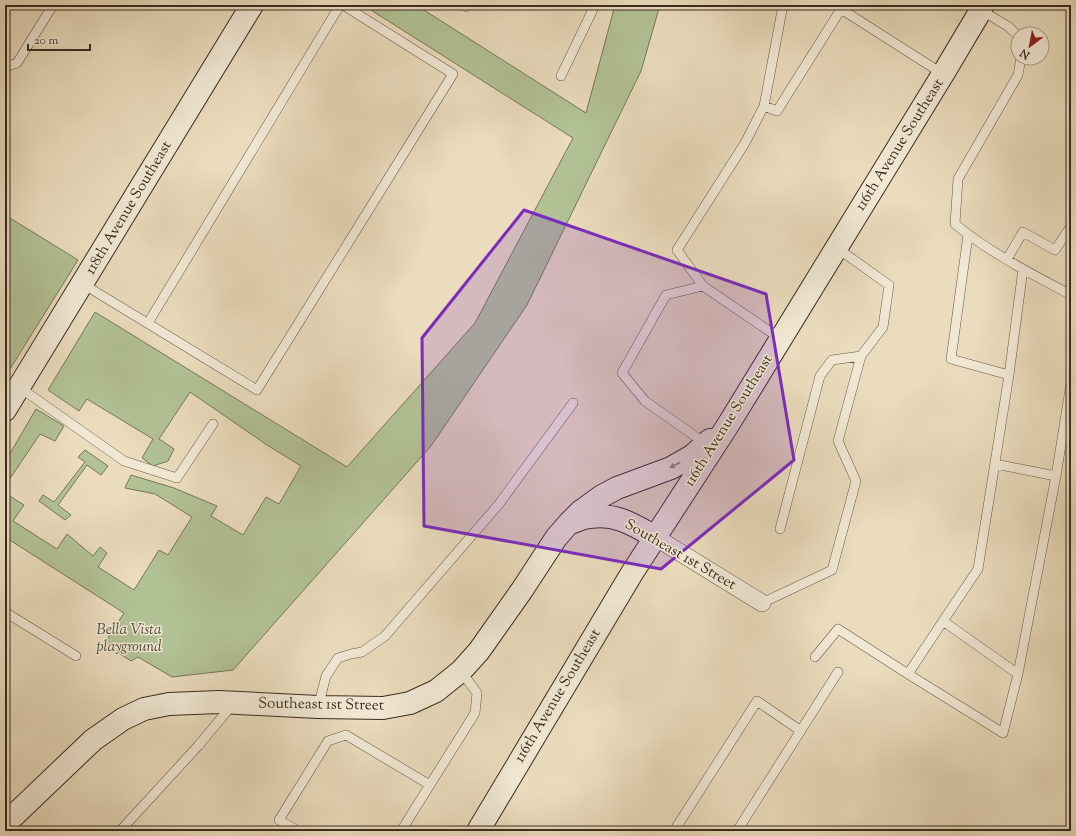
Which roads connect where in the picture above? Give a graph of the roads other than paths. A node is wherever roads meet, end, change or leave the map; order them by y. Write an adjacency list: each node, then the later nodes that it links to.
1 (53, 5): 10 (lane)
2 (252, 5): 19 (street, 118th Avenue Southeast)
3 (342, 5): 22 (lane); 22 (lane)
4 (595, 5): 12 (lane)
5 (783, 5): 13 (lane)
6 (981, 6): 8 (lane); 11 (street, 116th Avenue Southeast)
7 (842, 7): 11 (lane); 13 (lane)
8 (1010, 28)
9 (1020, 66): 15 (lane)
10 (5, 67)
11 (944, 74): 16 (street, 116th Avenue Southeast)
12 (561, 76)
13 (764, 106): 20 (lane)
14 (1071, 226): 17 (lane)
15 (968, 234): 17 (lane); 25 (lane)
16 (836, 248): 23 (street, 116th Avenue Southeast); 24 (lane)
17 (1007, 259): 18 (lane)
18 (1023, 269): 21 (lane); 25 (lane)
19 (83, 284): 22 (lane); 27 (street, 118th Avenue Southeast)
20 (703, 286): 23 (lane); 32 (lane)
21 (1071, 295)
22 (148, 323)
23 (781, 339): 31 (street, 116th Avenue Southeast)
24 (861, 356): 36 (lane); 38 (lane)
25 (1009, 375): 33 (lane)
26 (1071, 383): 34 (lane)
27 (19, 387): 29 (street, 118th Avenue Southeast); 30 (lane)
28 (573, 403): 48 (lane)
29 (5, 410)
30 (213, 424)
31 (728, 425): 32 (street); 37 (street, 116th Avenue Southeast)
32 (706, 444): 35 (street, one-way to 35)
33 (995, 464): 34 (lane); 40 (lane)
34 (1056, 476): 46 (lane)
35 (568, 523): 37 (street, Southeast 1st Street); 43 (street, Southeast 1st Street)
36 (780, 529)
37 (654, 537): 38 (street, Southeast 1st Street); 55 (street, 116th Avenue Southeast)
38 (762, 603)
39 (5, 612): 41 (lane)
40 (943, 621): 45 (lane); 46 (lane)
41 (76, 656)
42 (815, 657): 45 (lane)
43 (461, 671): 48 (street, Southeast 1st Street); 50 (lane)
44 (838, 672): 49 (lane)
45 (908, 674): 46 (lane)
46 (1018, 674)
47 (234, 703): 48 (street, Southeast 1st Street); 51 (street, Southeast 1st Street); 52 (lane)
48 (318, 707)
49 (801, 731): 56 (lane); 57 (lane)
50 (430, 785): 53 (lane); 54 (lane)
51 (5, 824)
52 (120, 831)
53 (298, 831)
54 (401, 831)
55 (478, 831)
56 (674, 831)
57 (737, 831)

